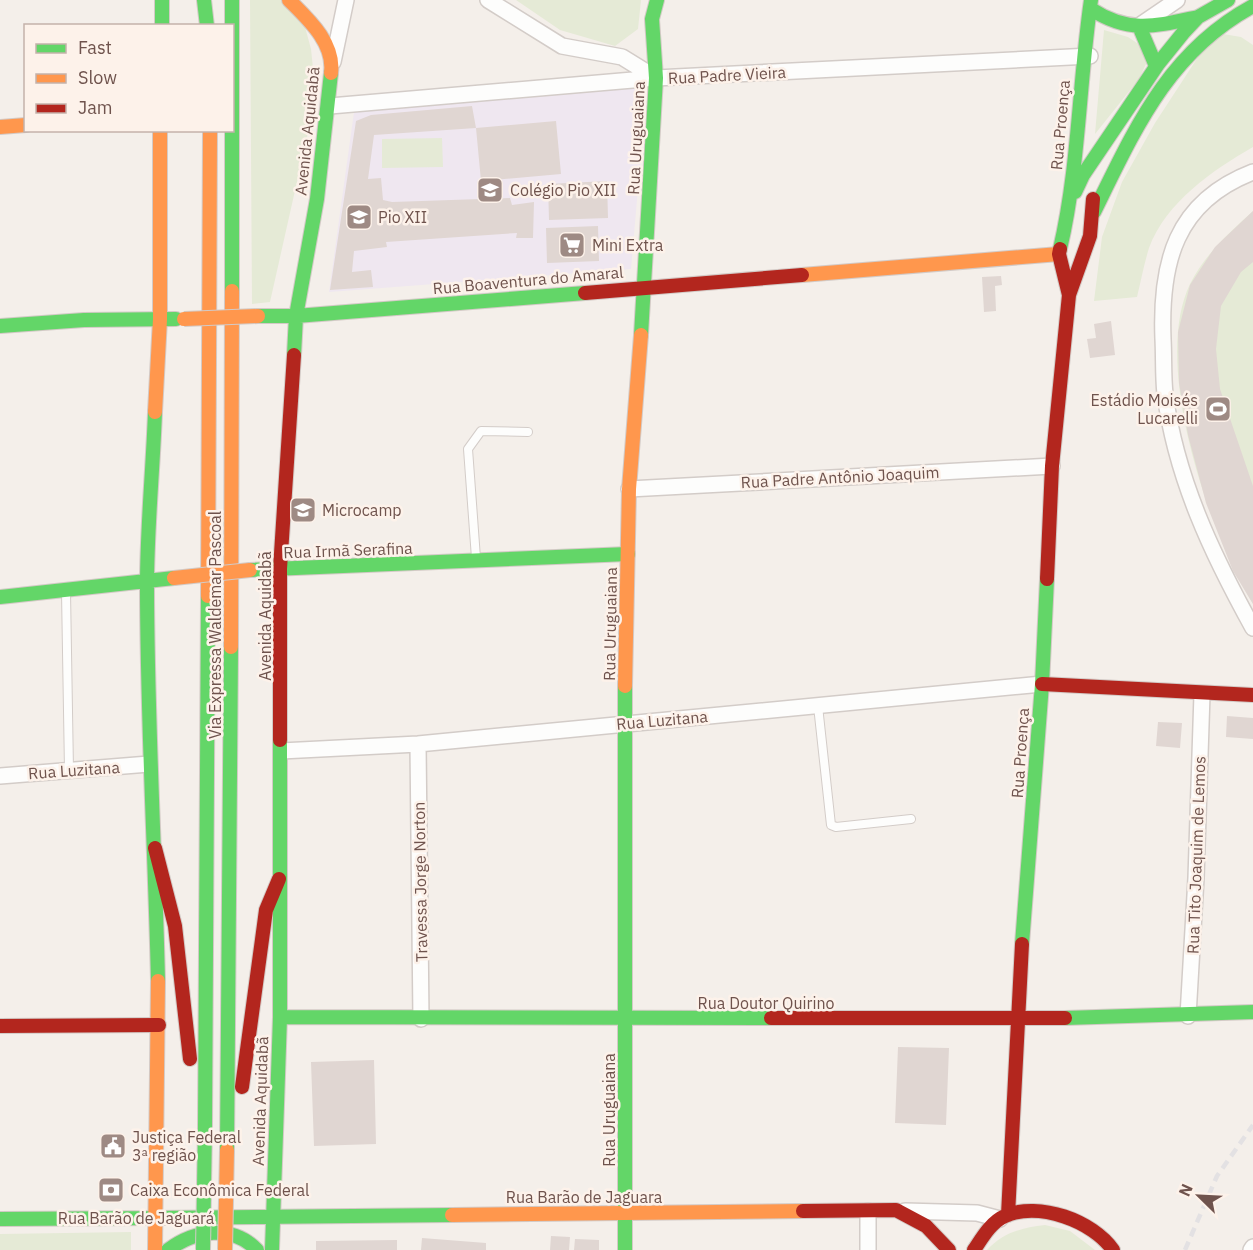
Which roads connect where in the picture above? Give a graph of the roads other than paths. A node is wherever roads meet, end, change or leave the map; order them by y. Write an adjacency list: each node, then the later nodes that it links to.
1 (162, 0): 13 (main road)
2 (204, 0): 14 (main road)
3 (232, 0): 15 (main road, Via Expressa Waldemar Pascoal)
4 (289, 0): 18 (main road, Avenida Aquidabã)
5 (346, 0): 18 (street)
6 (488, 0): 20 (street)
7 (657, 0): 20 (main road, Rua Uruguaiana)
8 (1177, 0): 16 (street)
9 (1228, 0): 12 (main road)
10 (1091, 4): 16 (main road); 17 (main road, Rua Proença)
11 (1253, 6): 30 (main road)
12 (1198, 17): 16 (main road); 19 (main road)
13 (162, 24)
14 (207, 24)
15 (232, 24)
16 (1139, 26): 19 (main road)
17 (1087, 51): 20 (street, Rua Padre Vieira); 27 (main road, Rua Proença); 29 (main road, Rua Proença)
18 (333, 65): 21 (main road, Avenida Aquidabã)
19 (1156, 66): 27 (main road)
20 (656, 78): 21 (street, Rua Padre Vieira); 32 (main road, Rua Uruguaiana)
21 (330, 106): 34 (main road, Avenida Aquidabã)
22 (24, 125): 23 (main road)
23 (0, 127)
24 (160, 132): 35 (main road)
25 (210, 132): 68 (main road, Via Expressa Waldemar Pascoal)
26 (232, 132): 69 (main road, Via Expressa Waldemar Pascoal)
27 (1091, 162): 29 (main road, Rua Proença); 30 (main road, Rua Proença)
28 (1253, 172): 46 (street)
29 (1069, 211): 31 (main road, Rua Proença)
30 (1094, 212): 33 (main road, Rua Proença)
31 (1059, 254): 32 (main road, Rua Boaventura do Amaral); 33 (main road, Rua Proença)
32 (645, 287): 34 (main road, Rua Boaventura do Amaral); 39 (main road, Rua Uruguaiana)
33 (1069, 295): 38 (main road, Rua Proença)
34 (296, 316): 35 (main road, Rua Boaventura do Amaral, bridge); 42 (main road, Avenida Aquidabã)
35 (160, 319): 36 (main road, Rua Boaventura do Amaral); 43 (main road)
36 (0, 326)
37 (528, 432): 41 (lane)
38 (1052, 466): 39 (street, Rua Padre Antônio Joaquim); 47 (main road, Rua Proença)
39 (629, 489): 40 (main road, Rua Uruguaiana)
40 (628, 554): 41 (main road, Rua Irmã Serafina); 51 (main road, Rua Uruguaiana)
41 (477, 561): 42 (main road, Rua Irmã Serafina)
42 (280, 569): 43 (main road, Rua Irmã Serafina, bridge); 53 (main road, Avenida Aquidabã)
43 (147, 582): 44 (main road, Rua Irmã Serafina); 54 (main road)
44 (66, 591): 45 (main road, Rua Irmã Serafina); 55 (lane)
45 (0, 597)
46 (1253, 628)
47 (1042, 684): 48 (main road); 50 (street, Rua Luzitana); 64 (main road, Rua Proença)
48 (1202, 694): 49 (main road); 61 (street, Rua Tito Joaquim de Lemos)
49 (1253, 695)
50 (818, 706): 51 (street, Rua Luzitana); 57 (lane)
51 (624, 724): 52 (street, Rua Luzitana); 65 (main road, Rua Uruguaiana)
52 (418, 744): 53 (street, Rua Luzitana); 63 (street, Travessa Jorge Norton)
53 (281, 751): 59 (main road, Avenida Aquidabã)
54 (149, 764): 55 (street, Rua Luzitana); 58 (main road)
55 (69, 770): 56 (street, Rua Luzitana)
56 (0, 776)
57 (911, 819)
58 (155, 848): 66 (main road); 68 (main road)
59 (279, 879): 62 (main road, Avenida Aquidabã); 69 (main road)
60 (1253, 1012): 61 (main road, Rua Doutor Quirino)
61 (1188, 1016): 64 (main road, Rua Doutor Quirino)
62 (280, 1017): 63 (main road, Rua Doutor Quirino); 73 (main road, Avenida Aquidabã)
63 (421, 1019): 65 (main road, Rua Doutor Quirino)
64 (1017, 1019): 65 (main road, Rua Doutor Quirino); 74 (main road, Rua Proença)
65 (626, 1020): 72 (main road, Rua Uruguaiana)
66 (159, 1025): 67 (main road); 75 (main road)
67 (0, 1026)
68 (205, 1101): 79 (main road, Via Expressa Waldemar Pascoal, bridge)
69 (227, 1143): 80 (main road, Via Expressa Waldemar Pascoal, bridge)
70 (896, 1210): 71 (main road, Rua Barão de Jaguara); 74 (street); 85 (main road)
71 (868, 1211): 72 (main road, Rua Barão de Jaguara); 84 (street)
72 (626, 1214): 73 (main road, Rua Barão de Jaguara); 83 (main road, Rua Uruguaiana)
73 (273, 1216): 75 (main road, Rua Barão de Jaguará); 82 (main road, Avenida Aquidabã)
74 (1004, 1217): 86 (main road); 87 (main road)
75 (156, 1218): 76 (main road, Rua Barão de Jaguará); 77 (main road)
76 (0, 1219)
77 (155, 1250)
78 (168, 1250): 81 (main road)
79 (203, 1250)
80 (225, 1250)
81 (257, 1250)
82 (272, 1250)
83 (625, 1250)
84 (868, 1250)
85 (949, 1250)
86 (974, 1250)
87 (1113, 1250)

